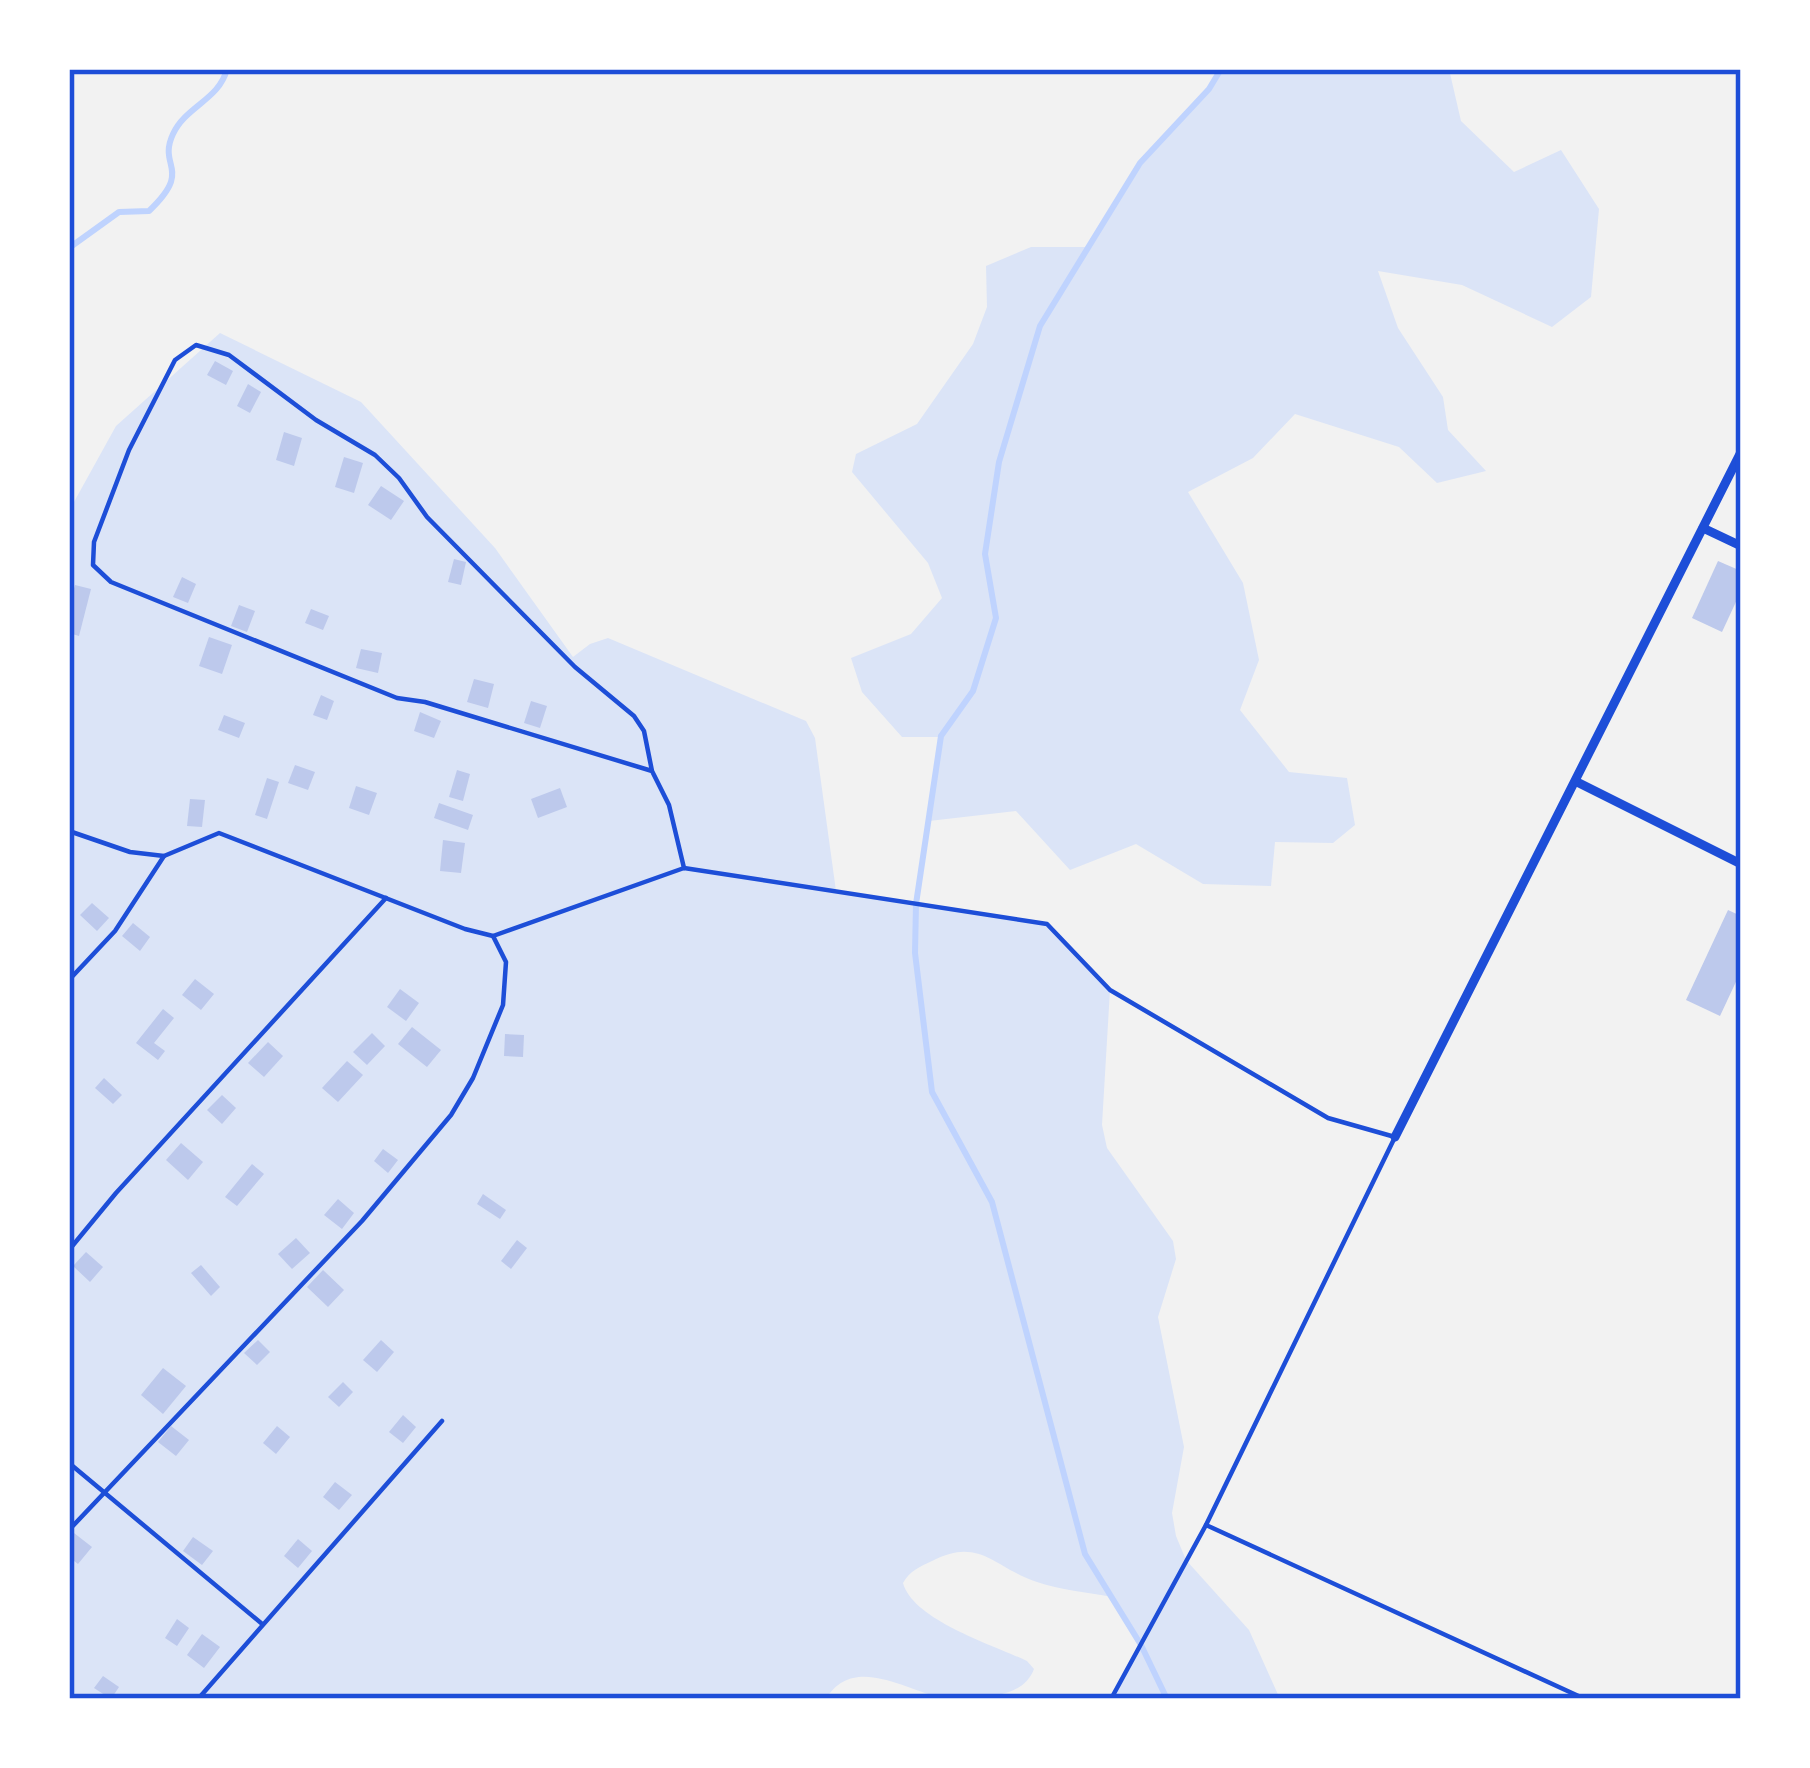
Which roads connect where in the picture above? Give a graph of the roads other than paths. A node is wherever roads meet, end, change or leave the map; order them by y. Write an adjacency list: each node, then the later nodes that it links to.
1 (1741, 452): 2 (street)
2 (1702, 527): 3 (street); 5 (street)
3 (1741, 545)
4 (652, 771): 4 (lane); 9 (lane)
5 (1577, 782): 8 (street); 13 (street)
6 (69, 831): 7 (lane)
7 (164, 856): 10 (lane); 12 (lane)
8 (1741, 864)
9 (684, 868): 11 (lane); 13 (lane)
10 (386, 898): 11 (lane); 14 (lane)
11 (494, 936): 17 (lane)
12 (69, 980)
13 (1395, 1137): 18 (lane)
14 (69, 1250)
15 (442, 1421): 20 (lane)
16 (69, 1463): 17 (lane)
17 (103, 1494): 19 (lane); 20 (lane)
18 (1206, 1525): 22 (lane); 23 (lane)
19 (69, 1530)
20 (261, 1624): 21 (lane)
21 (198, 1699)
22 (1111, 1699)
23 (1585, 1699)

